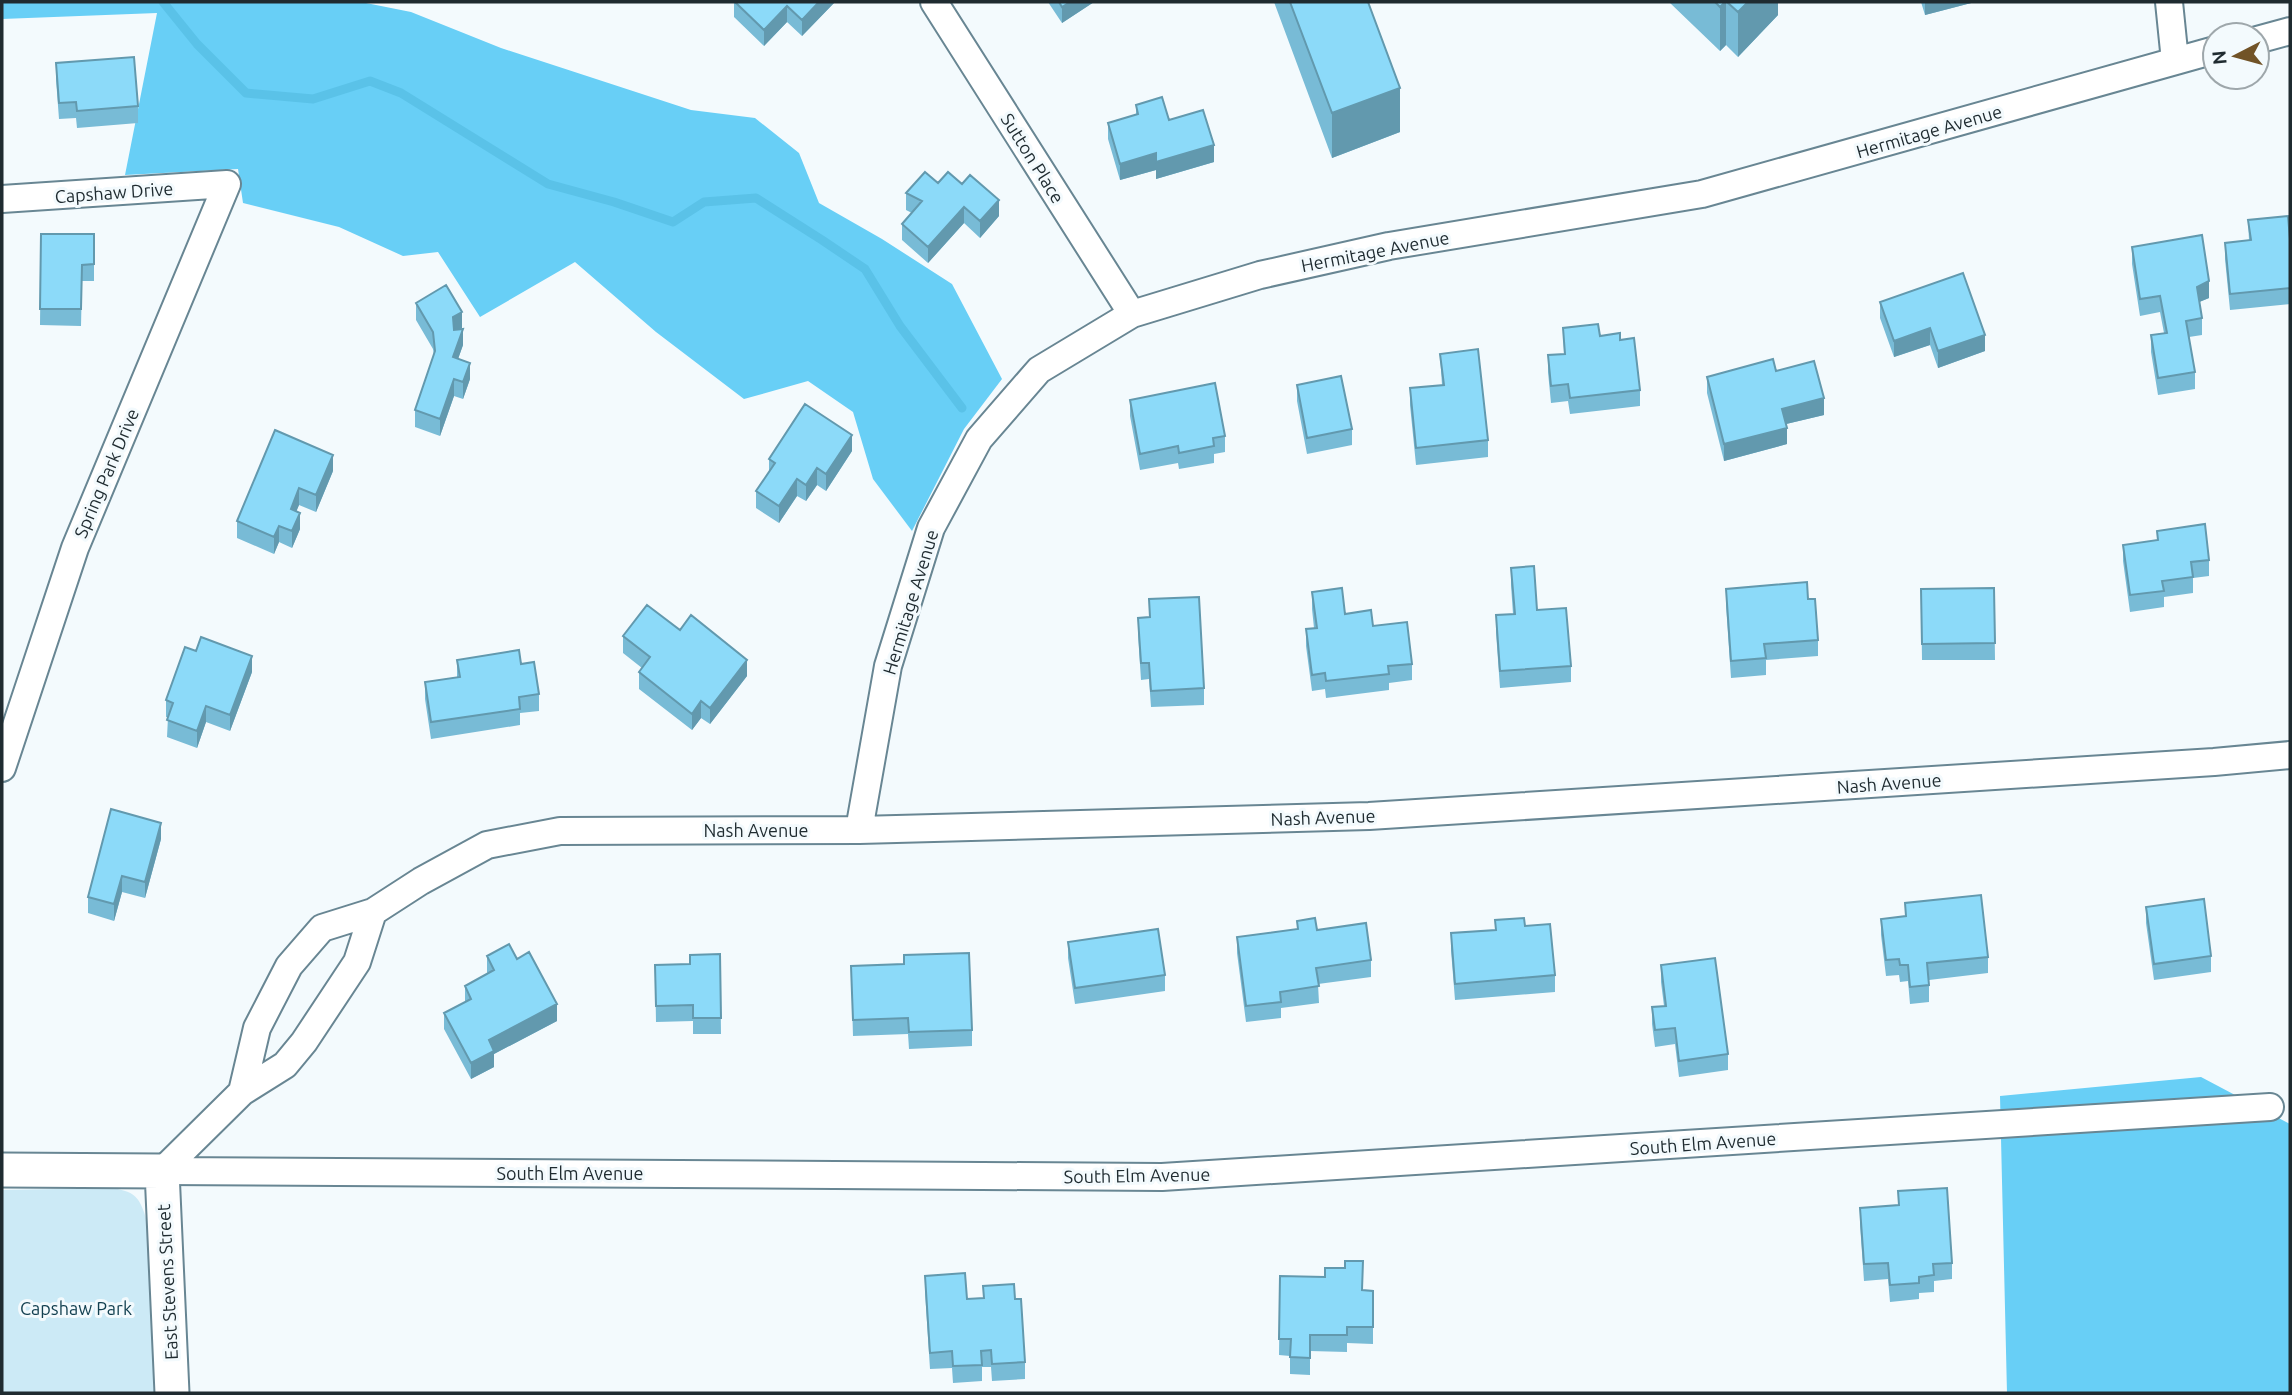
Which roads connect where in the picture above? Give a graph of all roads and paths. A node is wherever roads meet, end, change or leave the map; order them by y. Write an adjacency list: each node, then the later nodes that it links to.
1 (934, 2): 9 (street, Sutton Place)
2 (2169, 2): 6 (street)
3 (2290, 31): 4 (street)
4 (2271, 36)
5 (2201, 54): 6 (street, Hermitage Avenue)
6 (2175, 61): 9 (street, Hermitage Avenue)
7 (227, 184): 8 (street, Capshaw Drive); 11 (street, Spring Park Drive)
8 (2, 199)
9 (1132, 314): 12 (street, Hermitage Avenue)
10 (2290, 755): 12 (street, Nash Avenue)
11 (2, 768)
12 (859, 830): 13 (street, Nash Avenue)
13 (373, 912): 14 (street); 14 (street, Nash Avenue)
14 (242, 1092): 17 (street)
15 (2270, 1107): 17 (street, South Elm Avenue)
16 (2, 1170): 17 (street, South Elm Avenue)
17 (162, 1171): 18 (street, East Stevens Street)
18 (172, 1393)

